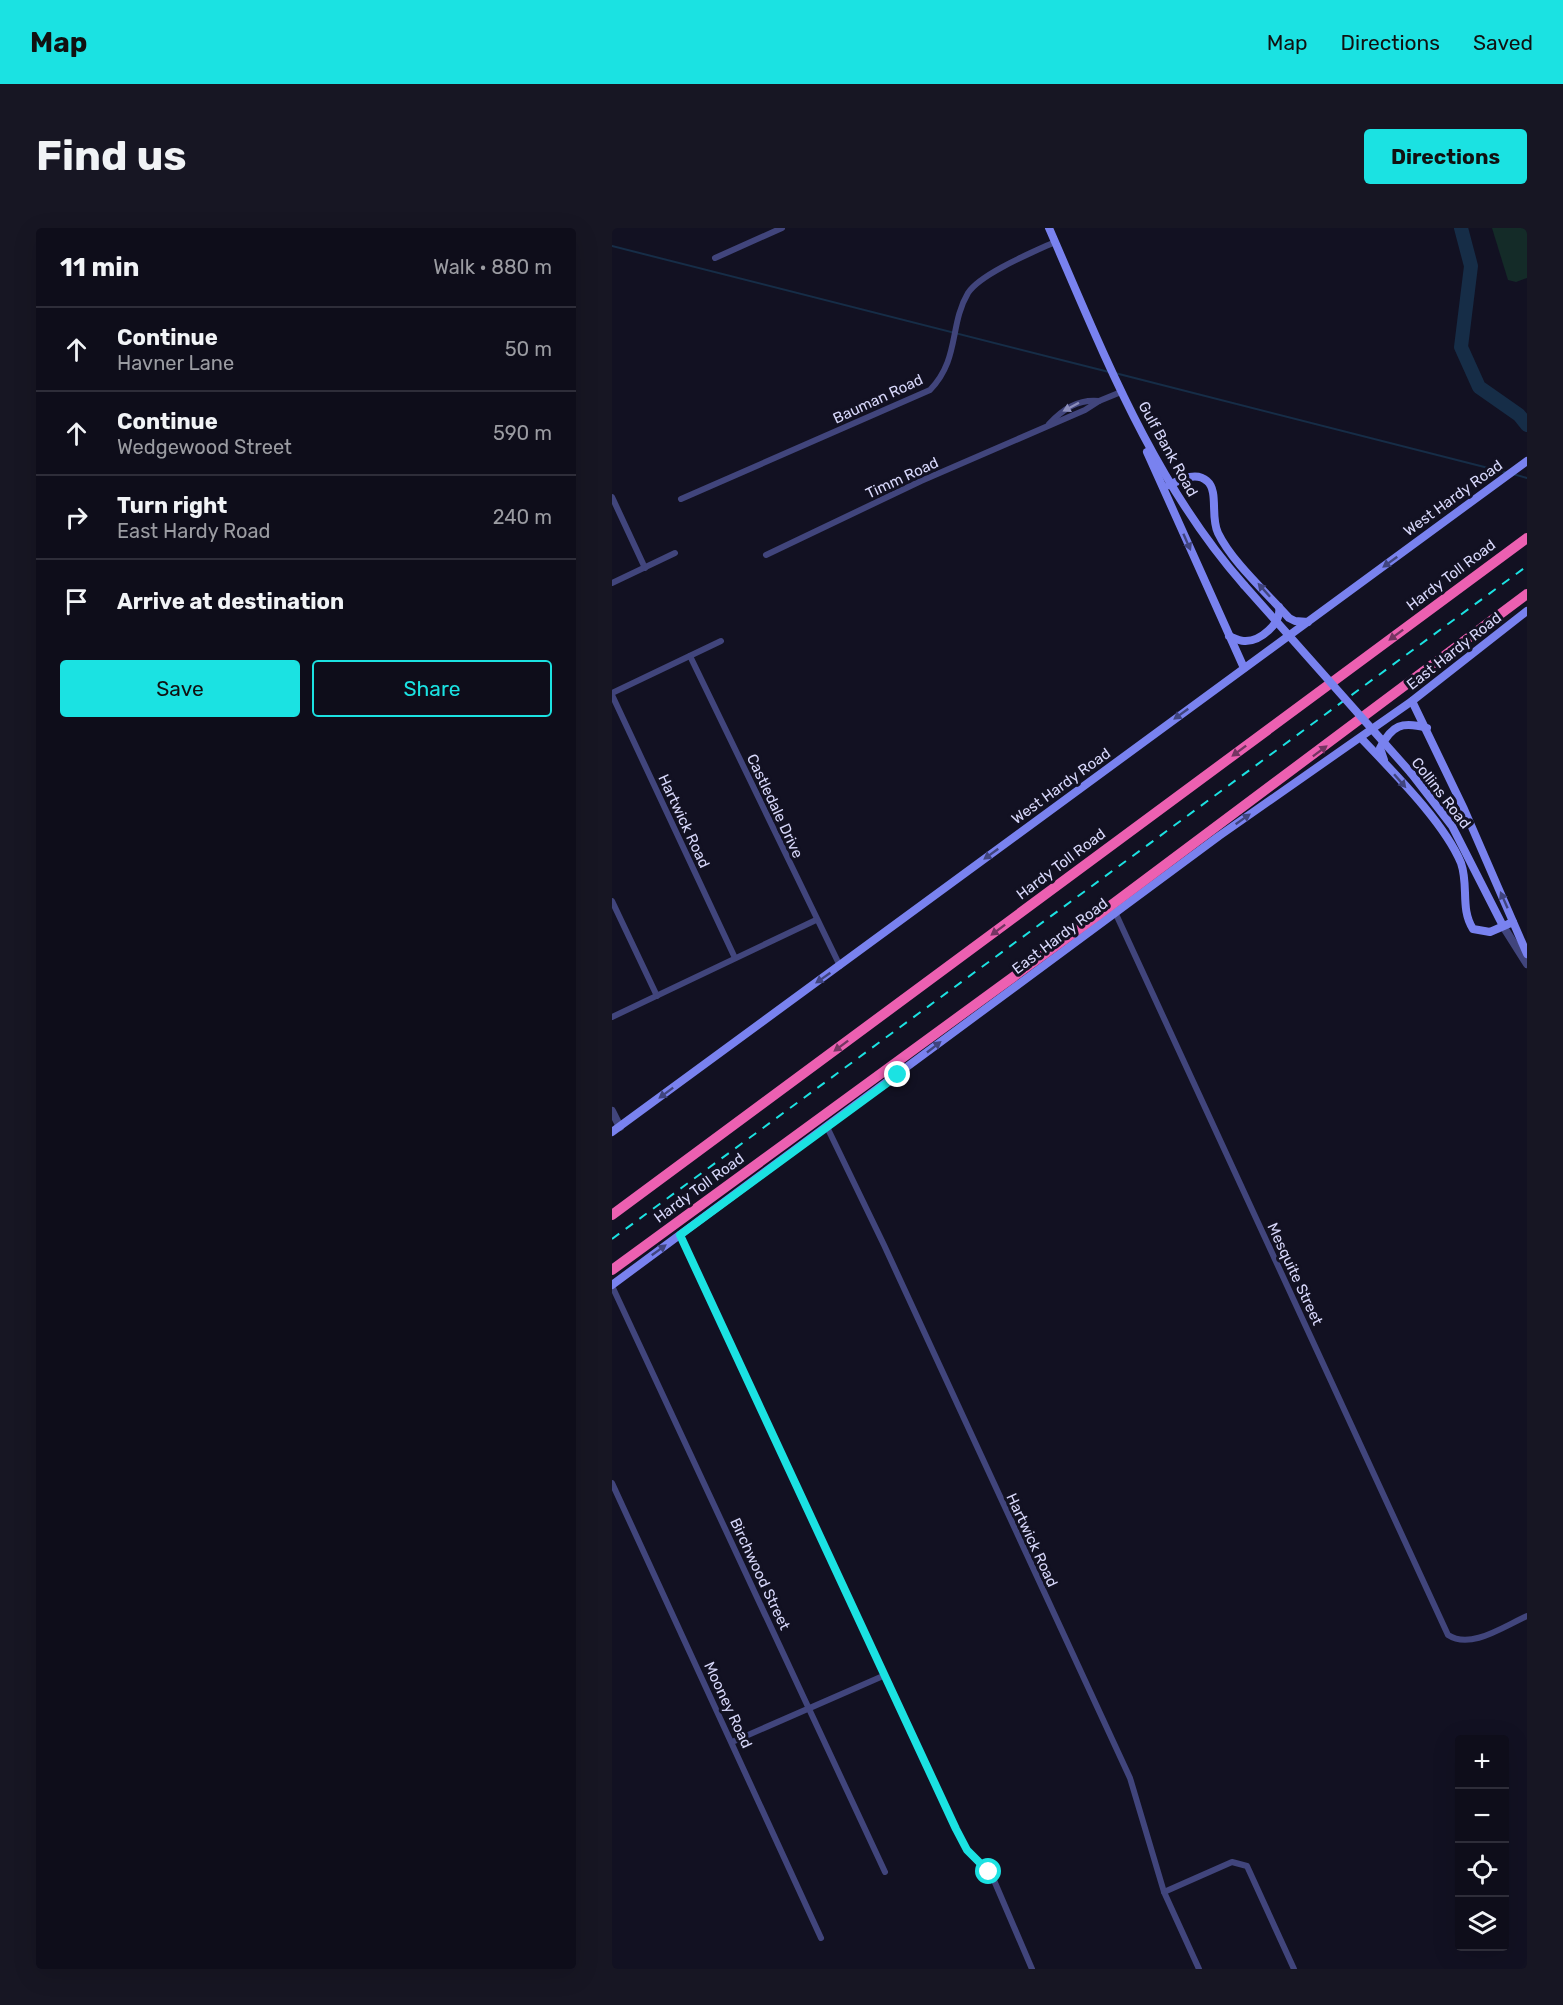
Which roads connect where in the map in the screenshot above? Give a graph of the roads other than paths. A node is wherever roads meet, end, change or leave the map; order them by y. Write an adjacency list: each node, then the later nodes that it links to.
1 (782, 228): 4 (street)
2 (1049, 228): 3 (main road, Gulf Bank Road)
3 (1055, 242): 5 (main road, Gulf Bank Road); 9 (street, Bauman Road)
4 (715, 258)
5 (1120, 388): 7 (main road, Gulf Bank Road); 12 (street, Timm Road)
6 (1527, 461): 18 (main road, West Hardy Road, one-way to 18)
7 (1167, 486): 16 (main road, one-way to 7); 19 (main road, one-way to 19); 22 (main road, Gulf Bank Road, bridge)
8 (612, 497): 13 (street)
9 (681, 499)
10 (1527, 538): 43 (highway, Hardy Toll Road, one-way to 43)
11 (675, 553): 13 (street)
12 (766, 555)
13 (645, 568): 14 (street)
14 (612, 583)
15 (1527, 594): 45 (highway, Hardy Toll Road, one-way to 15)
16 (1280, 607): 18 (main road); 19 (main road)
17 (1527, 611): 25 (main road, East Hardy Road)
18 (1309, 622): 23 (main road, West Hardy Road)
19 (1230, 636): 23 (main road)
20 (721, 641): 21 (street)
21 (690, 656): 24 (street); 31 (street, Castledale Drive)
22 (1307, 656): 33 (main road, Collins Road, bridge)
23 (1244, 668): 37 (main road, West Hardy Road, one-way to 37)
24 (612, 694): 35 (street, Hartwick Road)
25 (1412, 701): 26 (main road); 27 (main road, East Hardy Road)
26 (1427, 728): 28 (main road); 32 (main road, one-way to 26)
27 (1361, 738): 28 (main road); 30 (main road, East Hardy Road, one-way to 27)
28 (1384, 763): 33 (main road, one-way to 33)
29 (612, 901): 38 (street)
30 (1115, 912): 41 (main road, East Hardy Road, one-way to 30); 48 (street, Mesquite Street)
31 (816, 920): 35 (street); 37 (street, Castledale Drive)
32 (1513, 922): 33 (main road); 34 (main road)
33 (1503, 926): 36 (street, Collins Road)
34 (1527, 954)
35 (735, 958): 38 (street)
36 (1527, 964)
37 (840, 966): 42 (main road, West Hardy Road, one-way to 42)
38 (657, 996): 39 (street)
39 (612, 1017)
40 (612, 1111): 42 (street)
41 (827, 1127): 44 (main road, East Hardy Road); 53 (street, Hartwick Road)
42 (616, 1130)
43 (612, 1215)
44 (680, 1235): 46 (main road, East Hardy Road, one-way to 44); 49 (street)
45 (612, 1270)
46 (612, 1286): 50 (street, Birchwood Street)
47 (612, 1483): 51 (street, Mooney Road)
48 (1527, 1616)
49 (883, 1676): 50 (street); 55 (street)
50 (809, 1708): 51 (street); 52 (street, Birchwood Street)
51 (732, 1742): 54 (street, Mooney Road)
52 (885, 1872)
53 (1164, 1892): 56 (street, Hartwick Road); 57 (street)
54 (821, 1938)
55 (1032, 1969)
56 (1199, 1969)
57 (1294, 1969)

